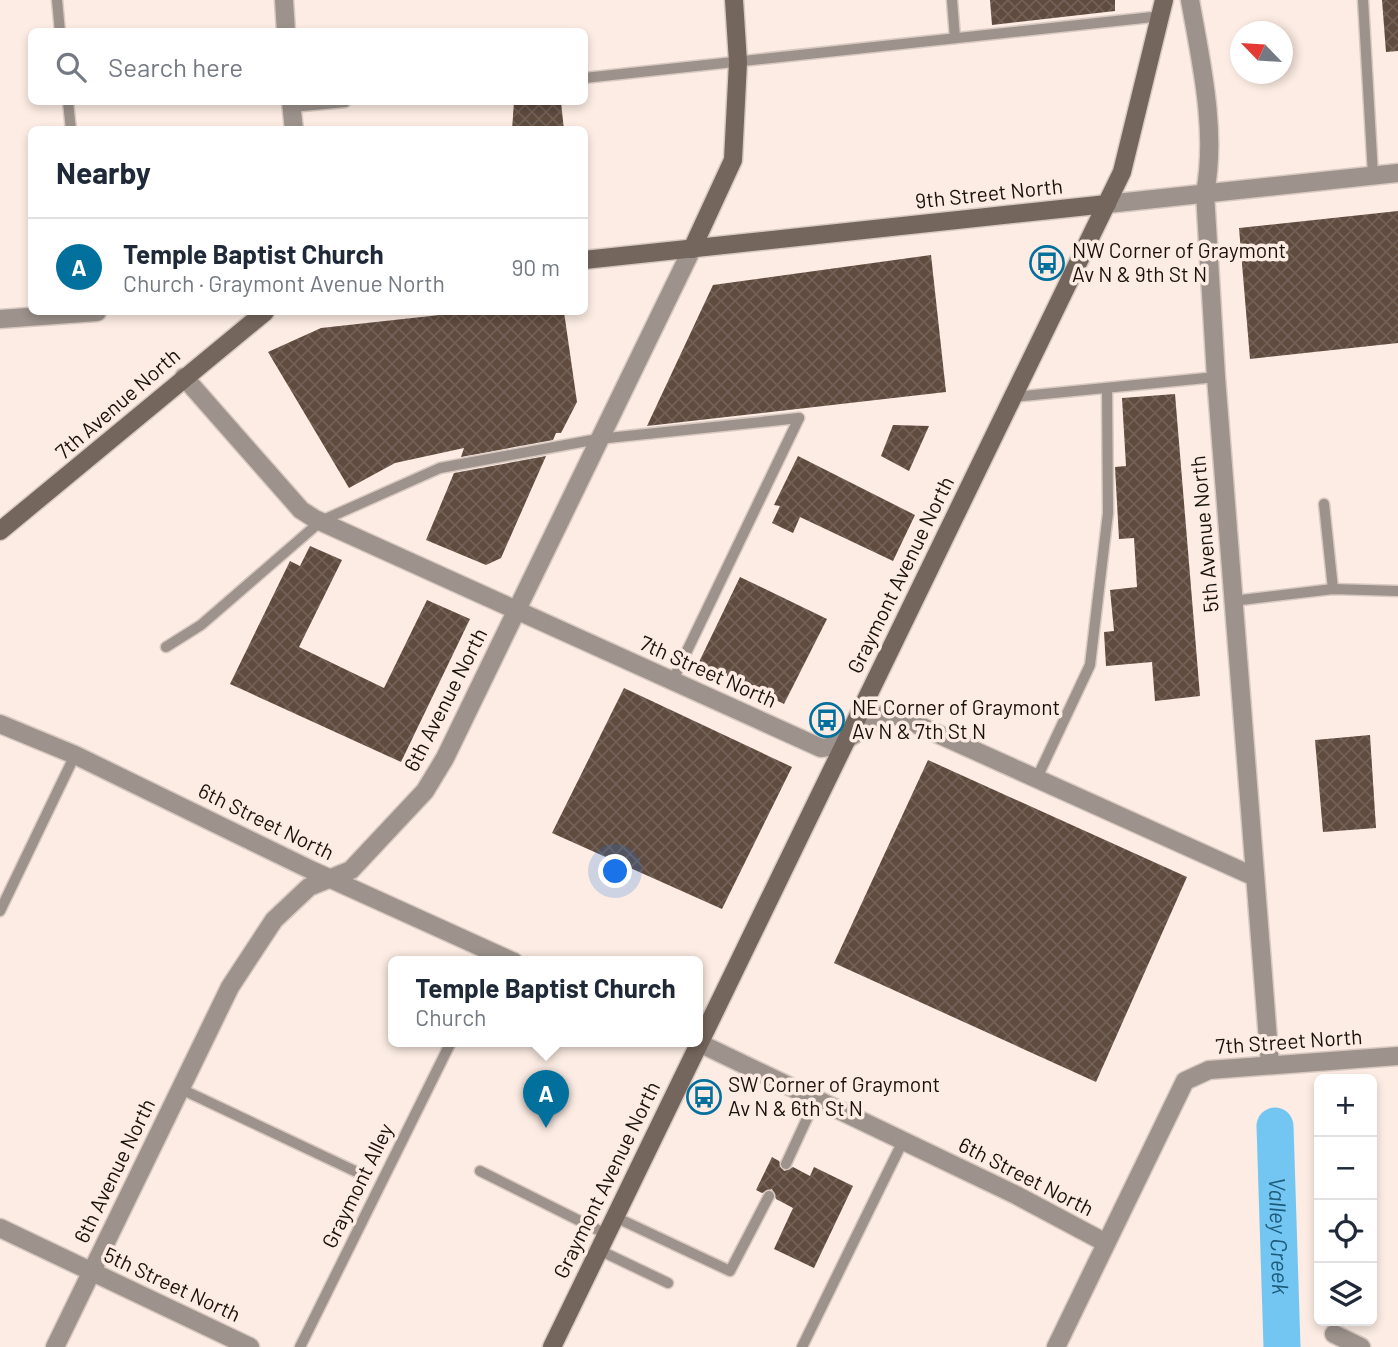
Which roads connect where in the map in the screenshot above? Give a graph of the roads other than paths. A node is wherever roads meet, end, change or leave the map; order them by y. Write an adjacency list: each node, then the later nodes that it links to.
1 (57, 0): 8 (lane)
2 (284, 0): 9 (street)
3 (734, 0): 11 (main road, 6th Avenue North)
4 (952, 0): 10 (lane)
5 (1190, 0): 19 (street, 5th Avenue North)
6 (1363, 0): 18 (lane)
7 (1163, 8): 10 (lane); 20 (main road, Graymont Avenue North)
8 (60, 28)
9 (286, 28)
10 (955, 38): 11 (lane)
11 (738, 62): 12 (lane); 21 (main road, 6th Avenue North)
12 (588, 78)
13 (68, 105): 15 (lane)
14 (291, 105): 16 (street)
15 (71, 126)
16 (294, 126)
17 (1398, 173): 18 (street, 9th Street North)
18 (1373, 175): 19 (street, 9th Street North)
19 (1205, 193): 20 (street, 9th Street North); 27 (street, 5th Avenue North)
20 (1107, 204): 21 (main road, 9th Street North); 29 (main road, Graymont Avenue North)
21 (692, 249): 22 (main road, 9th Street North); 30 (street, 6th Avenue North)
22 (588, 260)
23 (52, 315): 25 (street)
24 (261, 315): 26 (main road, 7th Avenue North)
25 (0, 319)
26 (184, 377): 32 (street, 7th Street North); 33 (main road, 7th Avenue North)
27 (1216, 377): 28 (lane); 36 (street, 5th Avenue North)
28 (1107, 388): 29 (lane); 43 (lane)
29 (1013, 397): 41 (main road, Graymont Avenue North)
30 (598, 439): 32 (lane); 37 (street, 6th Avenue North); 39 (lane)
31 (1324, 503): 34 (lane)
32 (321, 521): 37 (street, 7th Street North); 38 (lane)
33 (0, 531)
34 (1333, 589): 35 (lane); 36 (lane)
35 (1398, 591)
36 (1233, 601): 44 (street, 5th Avenue North)
37 (516, 609): 39 (street, 7th Street North); 45 (street, 6th Avenue North)
38 (166, 647)
39 (673, 681): 41 (street, 7th Street North)
40 (0, 723): 42 (street, 6th Street North)
41 (847, 739): 43 (street, 7th Street North); 48 (main road, Graymont Avenue North)
42 (75, 755): 45 (street, 6th Street North); 46 (lane)
43 (1035, 780): 44 (street, 7th Street North)
44 (1255, 877): 53 (street, 5th Avenue North)
45 (330, 878): 47 (street, 6th Street North); 54 (street, 6th Avenue North)
46 (0, 911)
47 (489, 956)
48 (703, 1033)
49 (703, 1045): 55 (street, 6th Street North)
50 (449, 1047): 70 (lane, Graymont Alley)
51 (696, 1047): 61 (main road, Graymont Avenue North)
52 (1398, 1056): 53 (street, 7th Street North)
53 (1270, 1065): 64 (street, 7th Street North)
54 (181, 1089): 59 (lane); 65 (street, 6th Avenue North)
55 (816, 1099): 56 (street, 6th Street North); 57 (lane)
56 (903, 1141): 64 (street, 6th Street North); 72 (lane)
57 (786, 1164)
58 (480, 1171): 63 (lane)
59 (359, 1173)
60 (769, 1196): 61 (lane)
61 (615, 1217): 63 (main road, Graymont Avenue North)
62 (0, 1228): 65 (street, 5th Street North)
63 (603, 1242): 66 (lane); 71 (main road, Graymont Avenue North)
64 (1106, 1244): 73 (street)
65 (91, 1273): 68 (street, 6th Avenue North); 69 (street, 5th Street North)
66 (668, 1283)
67 (1334, 1334): 74 (street)
68 (55, 1347)
69 (250, 1347)
70 (300, 1347)
71 (552, 1347)
72 (802, 1347)
73 (1056, 1347)
74 (1361, 1347)

